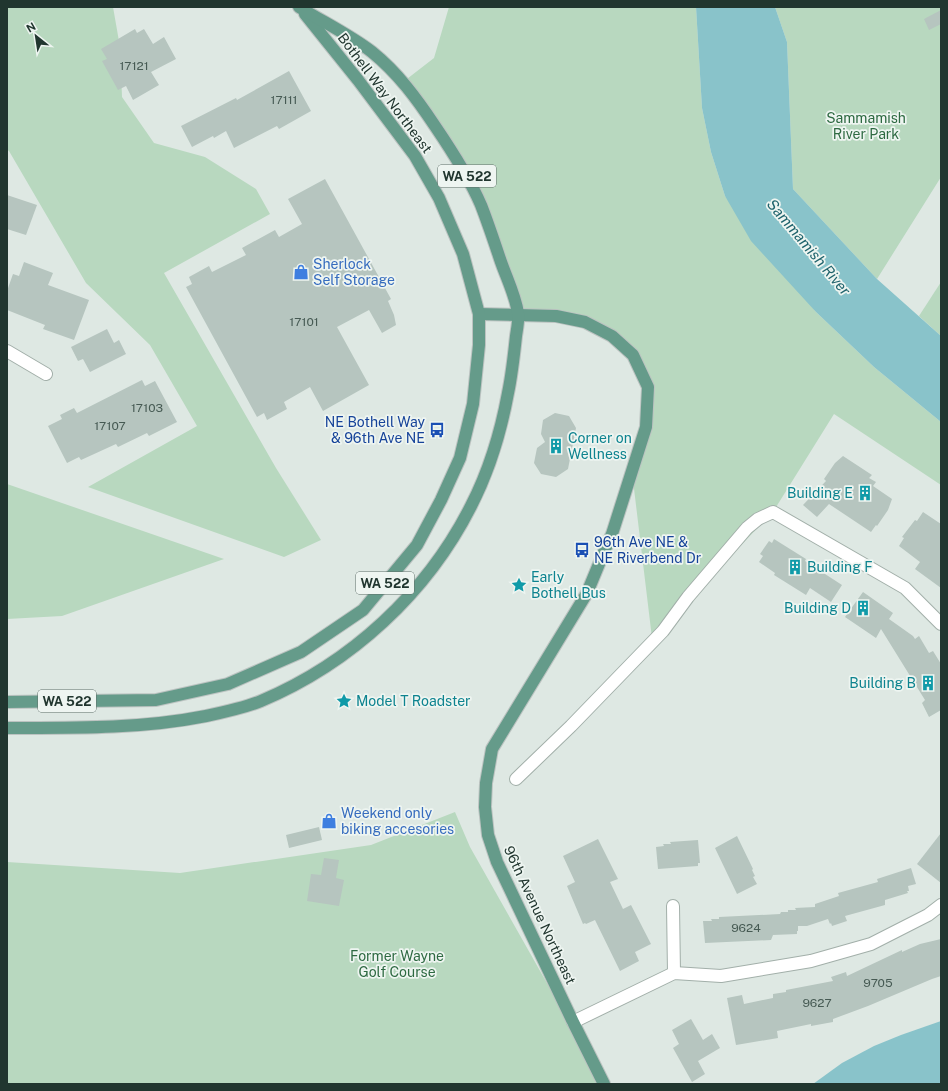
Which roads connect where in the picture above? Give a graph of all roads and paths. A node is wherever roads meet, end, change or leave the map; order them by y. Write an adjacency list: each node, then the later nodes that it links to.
1 (299, 7): 2 (main road, Bothell Way Northeast / WA 522); 3 (main road, Bothell Way Northeast / WA 522)
2 (479, 314): 3 (main road, 96th Avenue Northeast); 7 (main road, WA 522)
3 (518, 315): 8 (main road, WA 522); 13 (main road, 96th Avenue Northeast)
4 (7, 351): 5 (street)
5 (46, 374)
6 (941, 624): 9 (street)
7 (7, 702)
8 (7, 728)
9 (516, 779)
10 (941, 905): 12 (street)
11 (673, 906): 12 (street)
12 (674, 973): 13 (street)
13 (573, 1022): 14 (main road, 96th Avenue Northeast)
14 (604, 1084)

